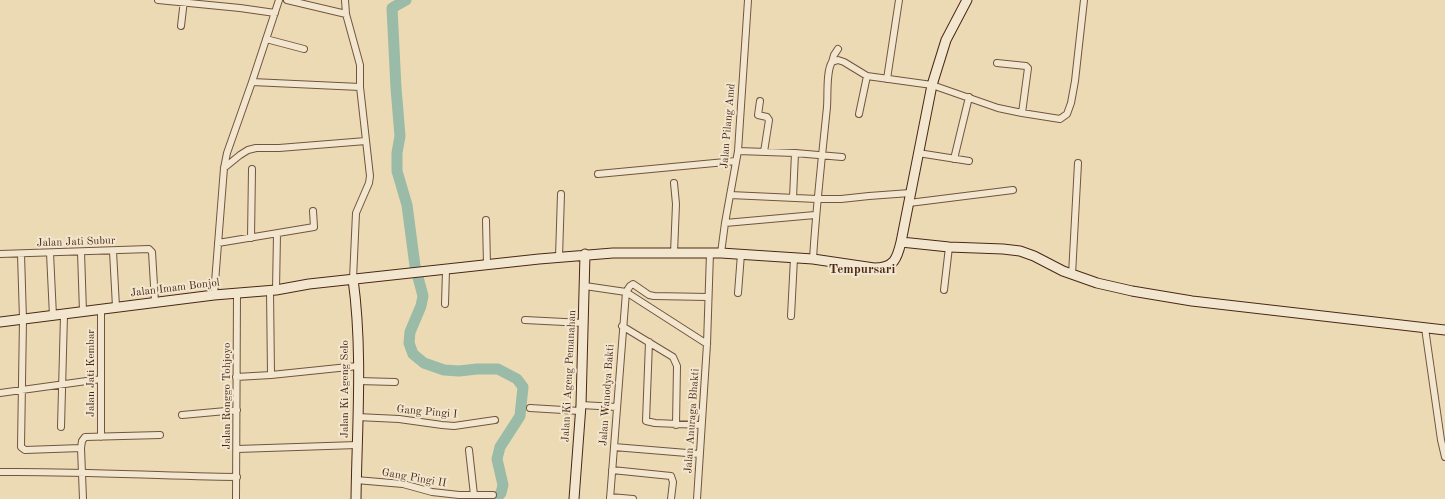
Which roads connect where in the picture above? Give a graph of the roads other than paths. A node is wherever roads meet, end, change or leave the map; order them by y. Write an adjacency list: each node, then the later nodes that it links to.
1 (158, 0): 8 (street)
2 (279, 0): 10 (street)
3 (287, 0): 11 (street)
4 (345, 0): 11 (street)
5 (748, 0): 28 (street, Jalan Pilang Amd)
6 (900, 0): 19 (street)
7 (1084, 0): 25 (street)
8 (184, 1): 10 (street); 12 (street)
9 (965, 1): 21 (main road, Jalan Imam Bonjol)
10 (275, 13): 13 (street)
11 (346, 14): 22 (street)
12 (181, 26)
13 (266, 39): 14 (street); 20 (street)
14 (304, 49)
15 (838, 49): 16 (street)
16 (832, 62): 18 (street); 32 (street)
17 (997, 63): 25 (street)
18 (868, 76): 19 (street); 26 (street)
19 (887, 79): 21 (street)
20 (252, 82): 22 (street); 38 (street)
21 (932, 85): 23 (street); 31 (main road, Jalan Imam Bonjol)
22 (360, 87): 27 (street)
23 (969, 97): 25 (street); 34 (street)
24 (760, 102): 29 (street)
25 (1022, 113)
26 (860, 114)
27 (366, 141): 38 (street); 74 (street)
28 (738, 151): 29 (street); 36 (street, Jalan Pilang Amd)
29 (764, 152): 30 (street)
30 (795, 153): 32 (street); 46 (street)
31 (918, 153): 34 (street); 43 (main road, Jalan Imam Bonjol)
32 (822, 155): 33 (street); 47 (street)
33 (842, 157)
34 (954, 159): 35 (street)
35 (969, 161)
36 (736, 162): 40 (street); 45 (street, Jalan Pilang Amd)
37 (1078, 163): 73 (street)
38 (224, 168): 56 (street)
39 (252, 169): 54 (street)
40 (598, 174)
41 (674, 183): 60 (street)
42 (1013, 190): 48 (street)
43 (910, 193): 47 (street); 48 (main road, Jalan Imam Bonjol)
44 (561, 194): 68 (street)
45 (730, 195): 46 (street); 52 (street, Jalan Pilang Amd)
46 (792, 198): 47 (street)
47 (817, 200): 50 (street)
48 (909, 203): 55 (main road, Jalan Imam Bonjol)
49 (314, 211): 53 (street)
50 (815, 215): 52 (street); 70 (street)
51 (486, 220): 71 (street)
52 (725, 223): 63 (street, Jalan Pilang Amd)
53 (277, 234): 54 (street); 76 (street)
54 (251, 238): 56 (street)
55 (901, 242): 57 (main road); 70 (main road, Jalan Imam Bonjol)
56 (218, 243): 81 (street)
57 (949, 247): 73 (main road); 77 (street)
58 (113, 251): 59 (street, Jalan Jati Subur); 83 (street, Jalan Jati Subur); 85 (street)
59 (81, 252): 61 (street, Jalan Jati Subur); 87 (street)
60 (674, 252): 62 (main road, Jalan Imam Bonjol); 66 (main road, Jalan Imam Bonjol)
61 (50, 253): 65 (street, Jalan Jati Subur); 89 (street)
62 (710, 253): 63 (main road, Jalan Imam Bonjol); 82 (street, Jalan Anuraga Bhakti)
63 (721, 253): 67 (main road, Jalan Imam Bonjol)
64 (0, 254): 65 (street, Jalan Jati Subur)
65 (21, 254): 91 (street)
66 (585, 254): 68 (main road, Jalan Imam Bonjol); 75 (main road, Jalan Ki Ageng Pemanahan)
67 (740, 254): 69 (main road, Jalan Imam Bonjol); 80 (street)
68 (559, 257): 71 (main road, Jalan Imam Bonjol)
69 (794, 258): 70 (main road, Jalan Imam Bonjol); 90 (street)
70 (813, 259)
71 (487, 265): 72 (main road, Jalan Imam Bonjol)
72 (446, 270): 74 (main road, Jalan Imam Bonjol); 84 (street)
73 (1072, 274): 96 (main road)
74 (353, 279): 76 (main road, Jalan Imam Bonjol); 100 (main road, Jalan Ki Ageng Selo)
75 (585, 286): 78 (street); 94 (main road, Jalan Ki Ageng Pemanahan)
76 (273, 290): 79 (main road, Jalan Imam Bonjol); 101 (street)
77 (944, 290)
78 (626, 292): 82 (street); 95 (street, Jalan Wanodya Bakti); 99 (street)
79 (236, 293): 81 (main road, Jalan Imam Bonjol); 102 (street, Jalan Ronggo Tohjoyo)
80 (738, 293)
81 (214, 295): 83 (main road, Jalan Imam Bonjol)
82 (708, 297): 99 (street, Jalan Anuraga Bhakti)
83 (155, 302): 85 (main road, Jalan Imam Bonjol)
84 (445, 304)
85 (116, 307): 86 (main road, Jalan Imam Bonjol)
86 (101, 310): 87 (main road, Jalan Imam Bonjol); 103 (street, Jalan Jati Kembar)
87 (83, 312): 88 (main road, Jalan Imam Bonjol)
88 (64, 315): 89 (main road, Jalan Imam Bonjol); 106 (street)
89 (53, 316): 91 (main road, Jalan Imam Bonjol)
90 (792, 316)
91 (24, 319): 93 (main road, Jalan Imam Bonjol); 107 (street)
92 (525, 320): 94 (street)
93 (0, 322)
94 (584, 323): 111 (main road, Jalan Ki Ageng Pemanahan)
95 (622, 326): 98 (street); 109 (street, Jalan Wanodya Bakti)
96 (1425, 328): 97 (main road); 127 (street)
97 (1445, 330)
98 (649, 342): 117 (street); 117 (street)
99 (707, 344): 116 (street, Jalan Anuraga Bhakti)
100 (358, 366): 101 (street); 104 (main road, Jalan Ki Ageng Selo)
101 (271, 375): 102 (street)
102 (236, 377): 112 (street, Jalan Ronggo Tohjoyo)
103 (101, 379): 106 (street); 120 (street, Jalan Jati Kembar)
104 (358, 381): 105 (street); 114 (main road, Jalan Ki Ageng Selo)
105 (395, 382)
106 (62, 384): 107 (street); 118 (street)
107 (23, 390): 108 (street); 123 (street)
108 (0, 394)
109 (617, 407): 111 (street); 122 (street, Jalan Wanodya Bakti)
110 (530, 408): 111 (street)
111 (581, 408): 139 (main road, Jalan Ki Ageng Pemanahan)
112 (237, 410): 113 (street); 124 (street, Jalan Ronggo Tohjoyo)
113 (182, 415)
114 (357, 417): 115 (street, Gang Pingi I); 121 (main road, Jalan Ki Ageng Selo)
115 (495, 420)
116 (701, 424): 117 (street); 126 (street, Jalan Anuraga Bhakti)
117 (676, 425)
118 (61, 427)
119 (160, 435): 120 (street)
120 (101, 437): 123 (street)
121 (357, 445): 124 (street); 132 (main road, Jalan Ki Ageng Selo)
122 (614, 447): 126 (street); 128 (street, Jalan Wanodya Bakti)
123 (81, 448): 130 (street)
124 (237, 449): 131 (street, Jalan Ronggo Tohjoyo)
125 (468, 450): 133 (street)
126 (699, 454): 142 (street, Jalan Anuraga Bhakti)
127 (1445, 457)
128 (612, 470): 135 (street, Jalan Wanodya Bakti); 141 (street)
129 (0, 472): 130 (street)
130 (82, 474): 131 (street); 136 (street)
131 (237, 477): 137 (street, Jalan Ronggo Tohjoyo)
132 (356, 480): 133 (street, Gang Pingi II); 138 (main road, Jalan Ki Ageng Selo)
133 (474, 495): 134 (street, Gang Pingi II)
134 (493, 495)
135 (610, 498): 140 (street)
136 (82, 499)
137 (236, 499)
138 (356, 499)
139 (574, 499)
140 (633, 499)
141 (671, 499)
142 (697, 499)

